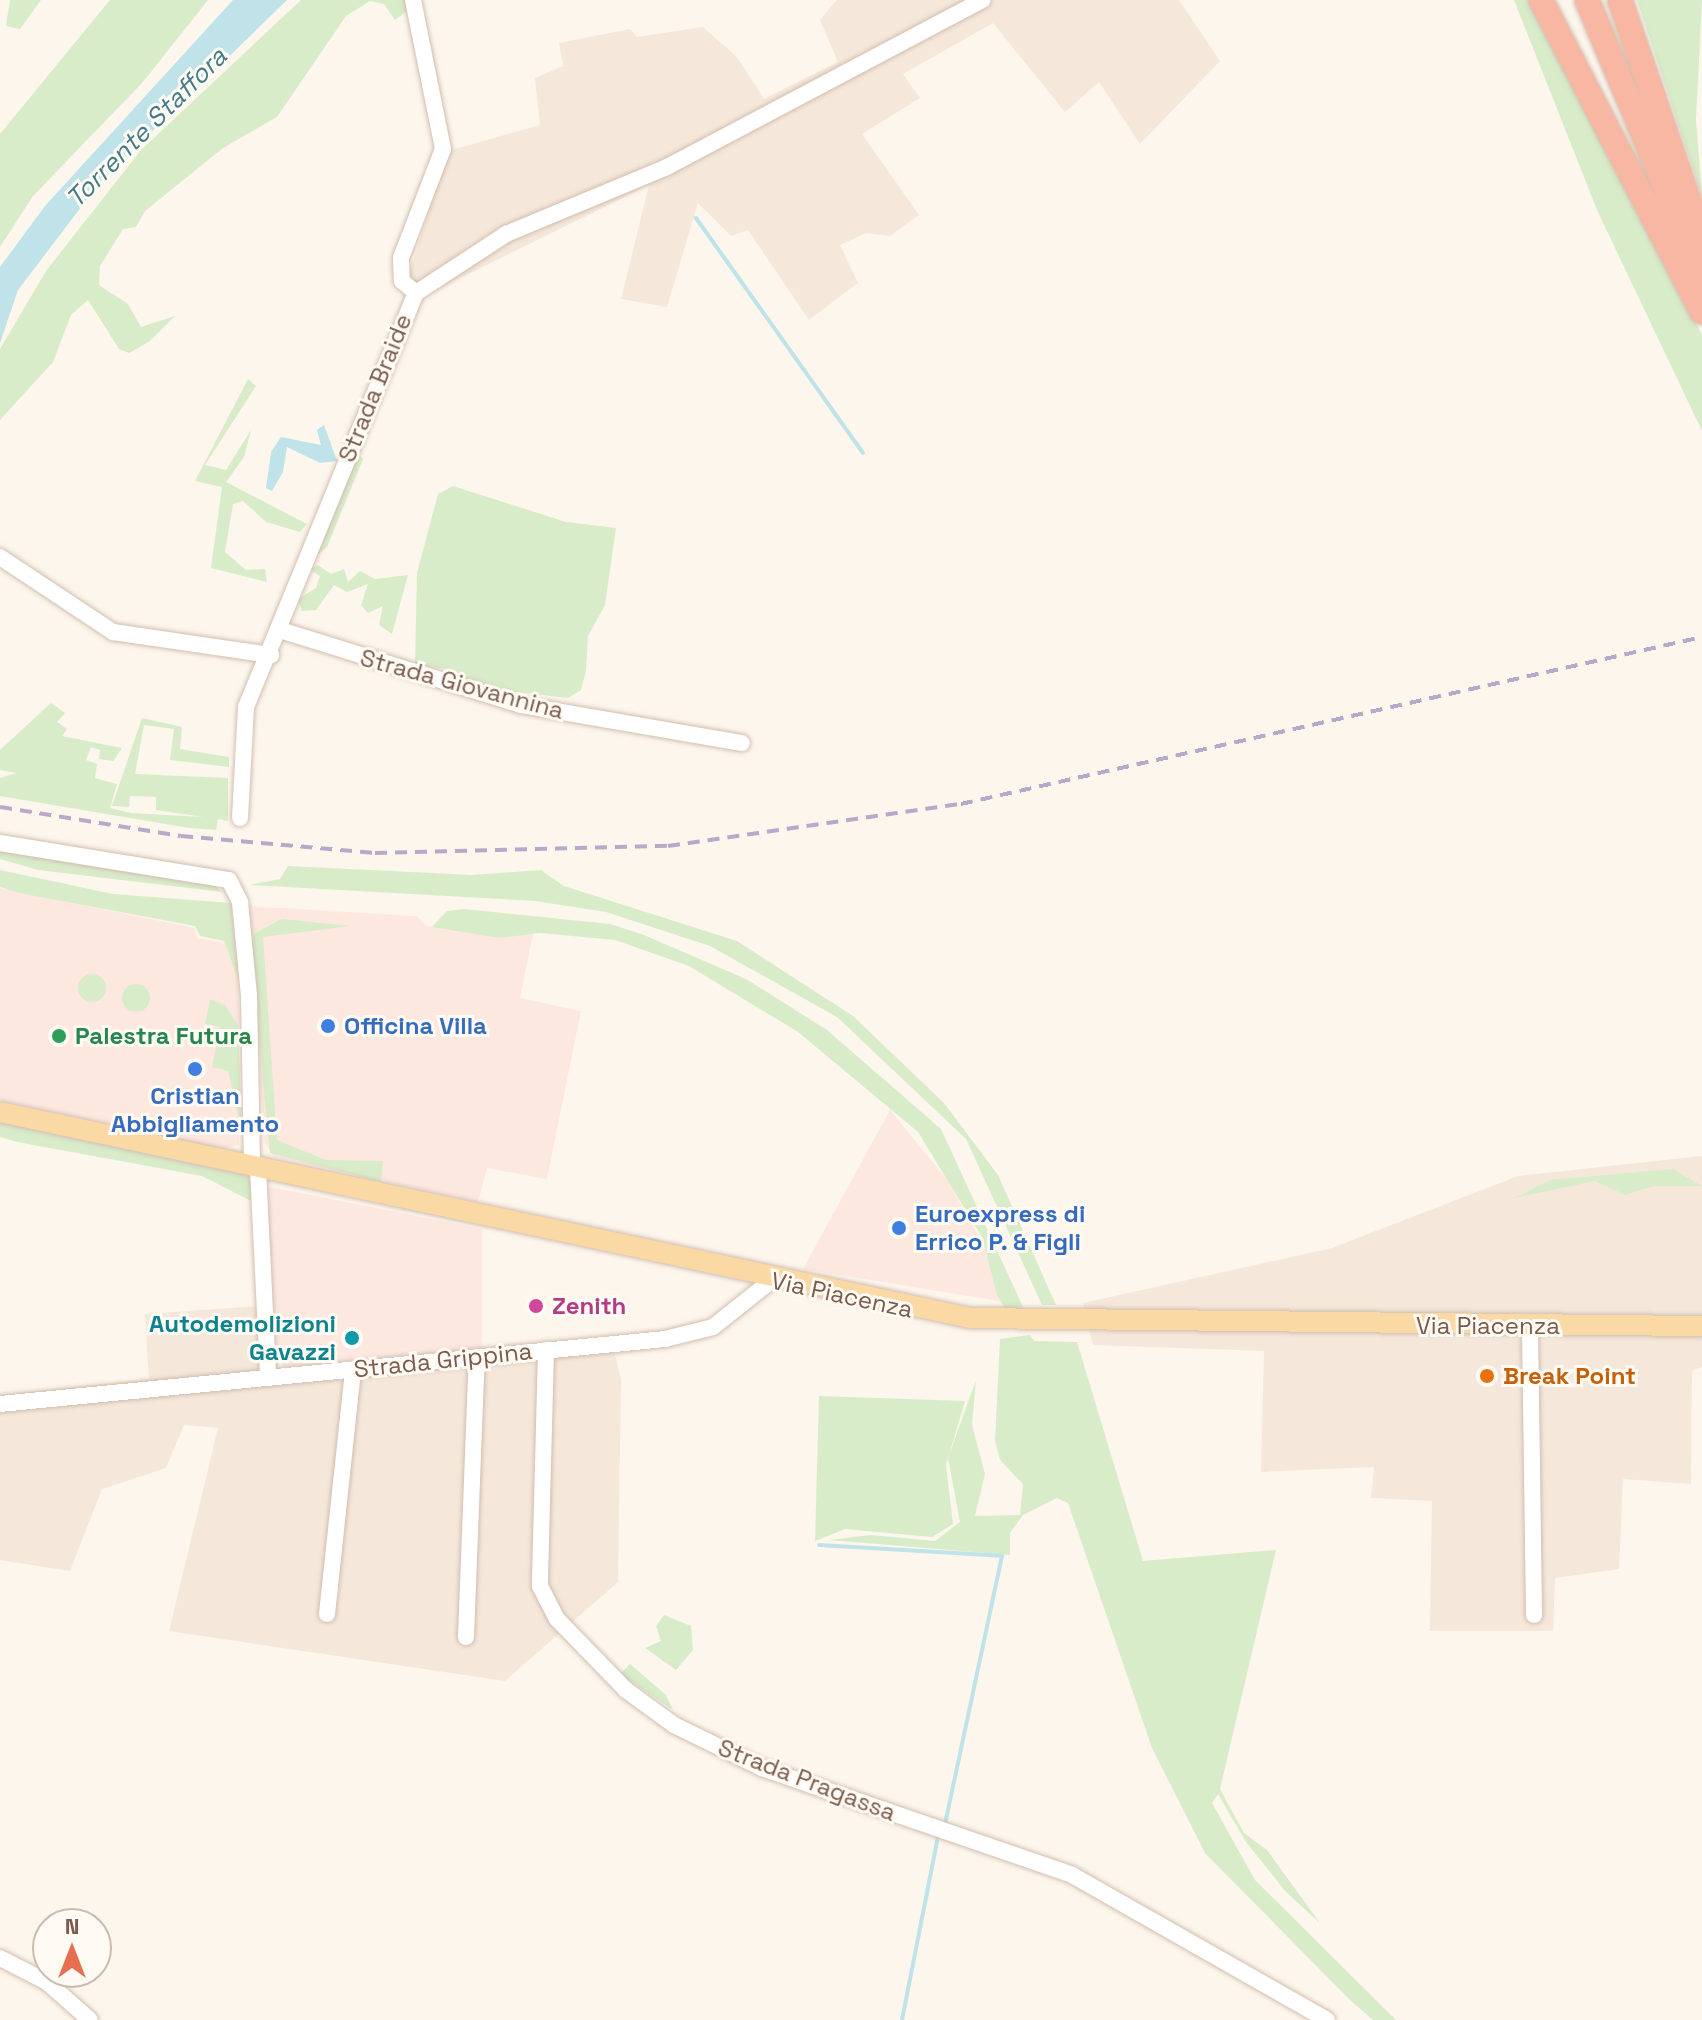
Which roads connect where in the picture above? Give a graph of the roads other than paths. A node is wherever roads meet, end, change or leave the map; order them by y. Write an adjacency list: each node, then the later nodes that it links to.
1 (413, 0): 8 (street)
2 (983, 0): 8 (street, Strada Braide)
3 (1541, 0): 9 (highway)
4 (1587, 0): 7 (highway)
5 (1620, 0): 6 (highway)
6 (1702, 237)
7 (1702, 275)
8 (416, 293): 11 (street, Strada Braide)
9 (1702, 312)
10 (0, 557): 12 (street)
11 (280, 630): 12 (street, Strada Braide); 13 (street, Strada Giovannina)
12 (271, 655): 14 (street, Strada Braide)
13 (742, 743)
14 (240, 818)
15 (0, 843): 17 (street)
16 (0, 1112): 17 (main road, Via Piacenza)
17 (255, 1168): 18 (main road, Via Piacenza); 24 (street)
18 (772, 1280): 20 (main road, Via Piacenza); 21 (street, Strada Grippina)
19 (1702, 1326): 20 (main road, Via Piacenza)
20 (1530, 1327): 27 (street)
21 (546, 1350): 22 (street, Strada Grippina); 31 (street, Strada Pragassa)
22 (477, 1357): 23 (street, Strada Grippina); 28 (street)
23 (353, 1369): 24 (street, Strada Grippina); 26 (street)
24 (268, 1377): 25 (street, Strada Grippina)
25 (0, 1404)
26 (327, 1614)
27 (1534, 1615)
28 (466, 1637)
29 (0, 1958): 30 (street)
30 (90, 2020)
31 (1327, 2020)

